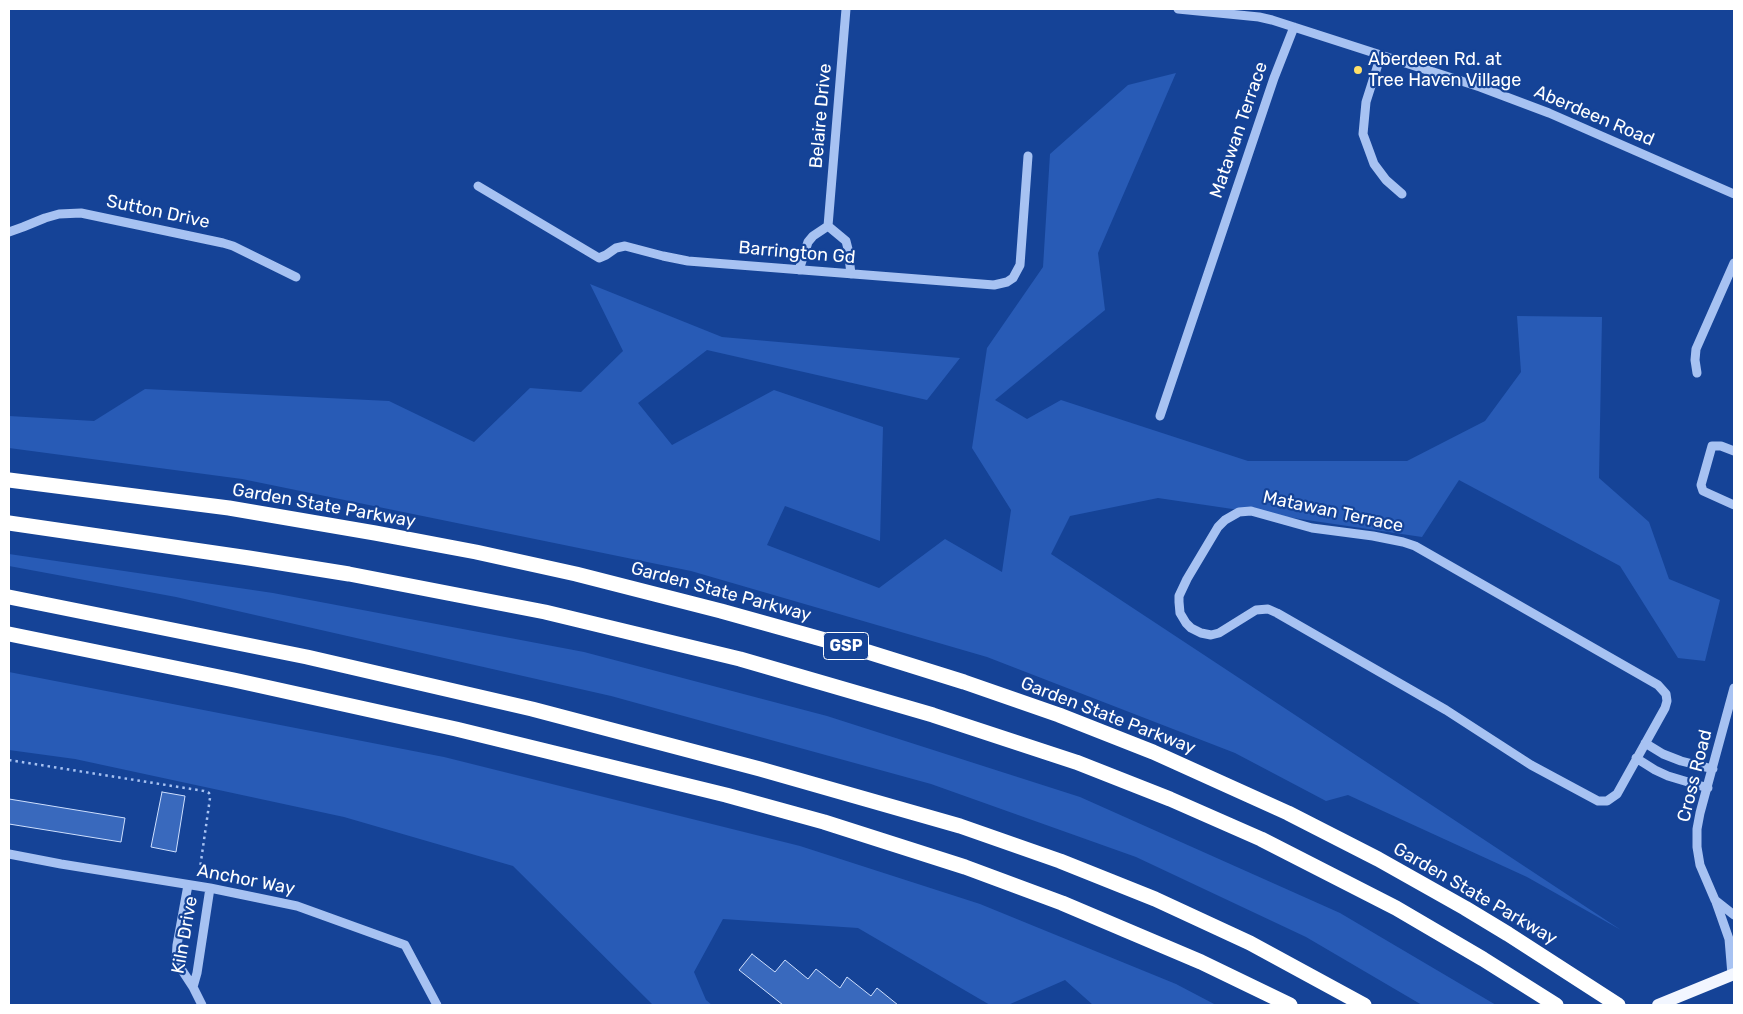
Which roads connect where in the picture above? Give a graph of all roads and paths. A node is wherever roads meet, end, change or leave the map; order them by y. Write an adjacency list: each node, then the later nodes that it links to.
1 (846, 9): 9 (street, Belaire Drive)
2 (1178, 9): 3 (street, Aberdeen Road)
3 (1294, 27): 4 (street, Aberdeen Road); 16 (street, Matawan Terrace)
4 (1381, 55): 7 (street); 8 (street, Aberdeen Road)
5 (1028, 156): 13 (street, Barrington Gd)
6 (478, 186): 12 (street, Barrington Gd)
7 (1402, 194)
8 (1734, 194)
9 (828, 226): 12 (street); 13 (street)
10 (9, 232): 14 (street, Sutton Drive)
11 (1734, 263): 15 (street)
12 (799, 270): 13 (street, Barrington Gd)
13 (851, 274)
14 (296, 277)
15 (1697, 373)
16 (1160, 416)
17 (1734, 451): 19 (street)
18 (9, 480): 42 (highway, Garden State Parkway / GSP)
19 (1734, 505)
20 (9, 523): 41 (highway, GSP)
21 (9, 597): 40 (highway)
22 (9, 634): 39 (highway)
23 (1734, 688): 27 (street, Cross Road)
24 (1645, 743): 25 (street, Matawan Terrace); 25 (street, Matawan Terrace); 27 (street)
25 (1636, 758): 28 (street)
26 (9, 760): 30 (path)
27 (1713, 769): 28 (street, Cross Road)
28 (1708, 788): 33 (street, Cross Road)
29 (9, 854): 31 (street, Anchor Way)
30 (200, 868)
31 (188, 885): 32 (street, Anchor Way); 36 (street, Kiln Drive)
32 (210, 888): 36 (street, Kiln Drive); 38 (street, Anchor Way)
33 (1715, 900): 34 (street, Cross Road); 35 (street, Cross Road)
34 (1734, 915)
35 (1733, 975): 43 (main road)
36 (193, 988): 37 (street, Kiln Drive)
37 (202, 1005)
38 (437, 1005)
39 (1290, 1005)
40 (1364, 1005)
41 (1556, 1005)
42 (1618, 1005)
43 (1658, 1005)

